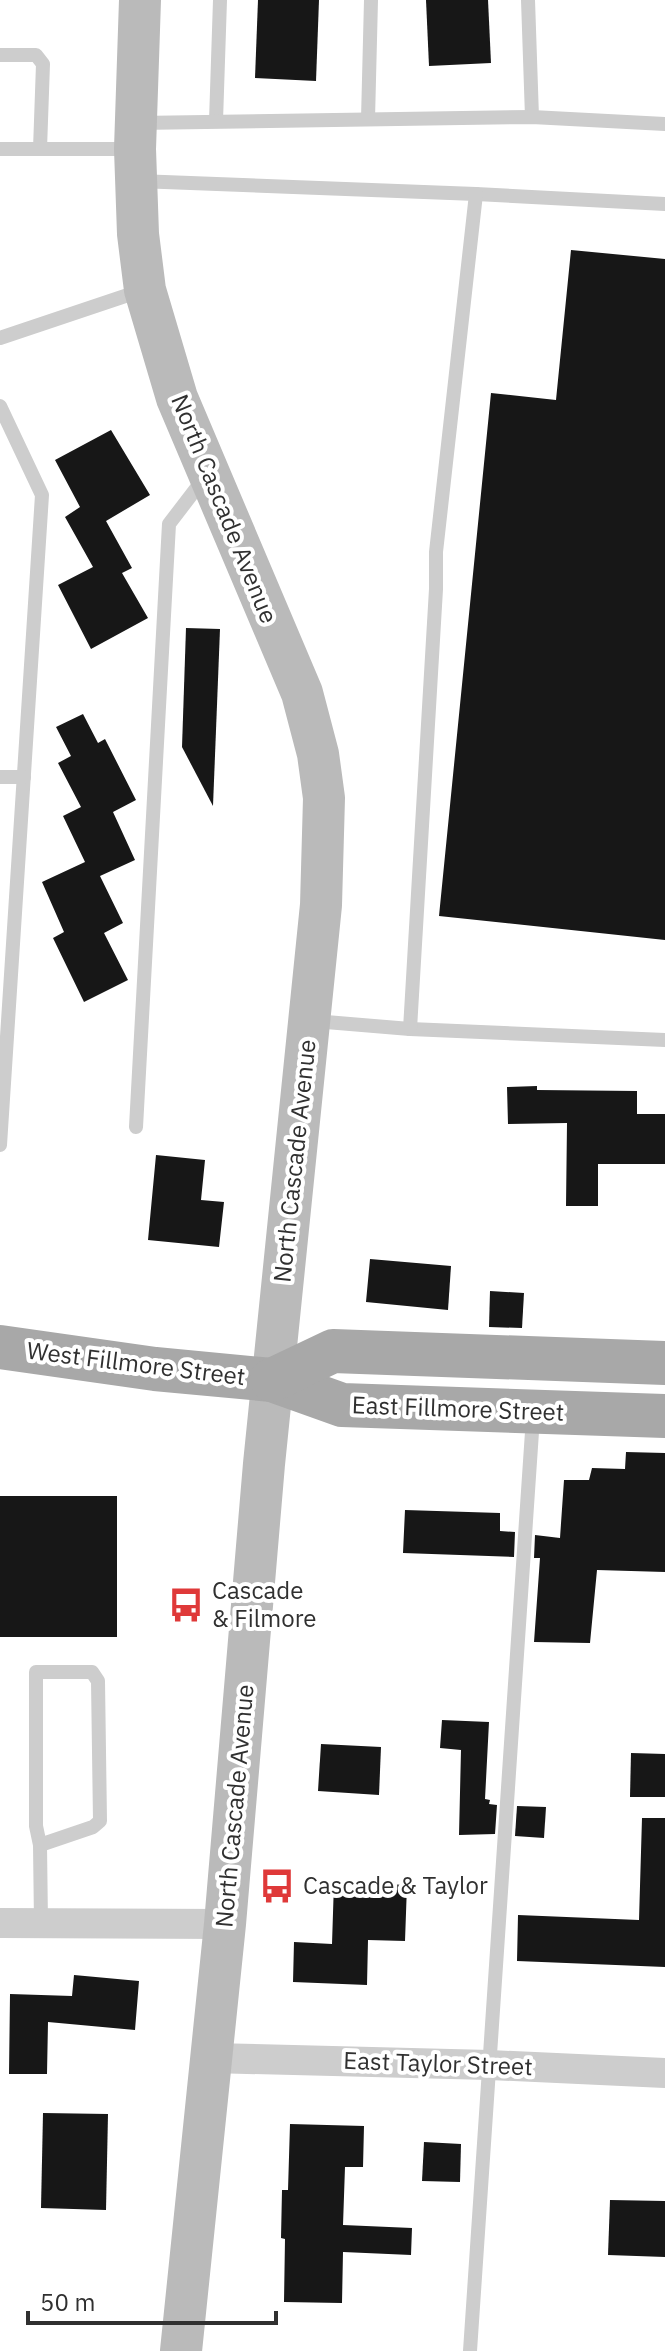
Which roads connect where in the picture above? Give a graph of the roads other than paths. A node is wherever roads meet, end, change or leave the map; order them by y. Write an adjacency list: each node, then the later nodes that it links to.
1 (140, 0): 12 (street, North Cascade Avenue)
2 (220, 0): 8 (lane)
3 (371, 0): 7 (lane)
4 (528, 0): 6 (lane)
5 (0, 55): 11 (lane)
6 (532, 117): 7 (lane); 9 (lane)
7 (368, 119): 8 (lane)
8 (216, 121): 12 (lane)
9 (665, 124)
10 (0, 149): 11 (lane)
11 (40, 149): 12 (lane)
12 (135, 151): 13 (lane); 15 (street, North Cascade Avenue)
13 (476, 194): 14 (lane); 22 (lane)
14 (665, 204)
15 (145, 290): 16 (lane); 18 (street, North Cascade Avenue)
16 (0, 338)
17 (0, 406): 20 (lane)
18 (207, 473): 21 (street, North Cascade Avenue); 24 (lane)
19 (0, 777): 20 (lane)
20 (24, 777): 25 (lane)
21 (309, 1020): 22 (lane); 28 (street, North Cascade Avenue)
22 (410, 1029): 23 (lane)
23 (665, 1040)
24 (136, 1127)
25 (0, 1145)
26 (0, 1347): 28 (main road, West Fillmore Street)
27 (665, 1363): 28 (main road)
28 (272, 1380): 29 (main road, East Fillmore Street); 34 (street, North Cascade Avenue)
29 (533, 1412): 30 (main road, East Fillmore Street); 36 (lane)
30 (665, 1416)
31 (40, 1845): 31 (lane); 33 (lane)
32 (0, 1923): 33 (street)
33 (41, 1923): 34 (street)
34 (225, 1924): 35 (street, North Cascade Avenue)
35 (211, 2058): 36 (street, East Taylor Street); 38 (street, North Cascade Avenue)
36 (490, 2065): 37 (street, East Taylor Street); 39 (lane)
37 (665, 2073)
38 (181, 2351)
39 (470, 2351)

